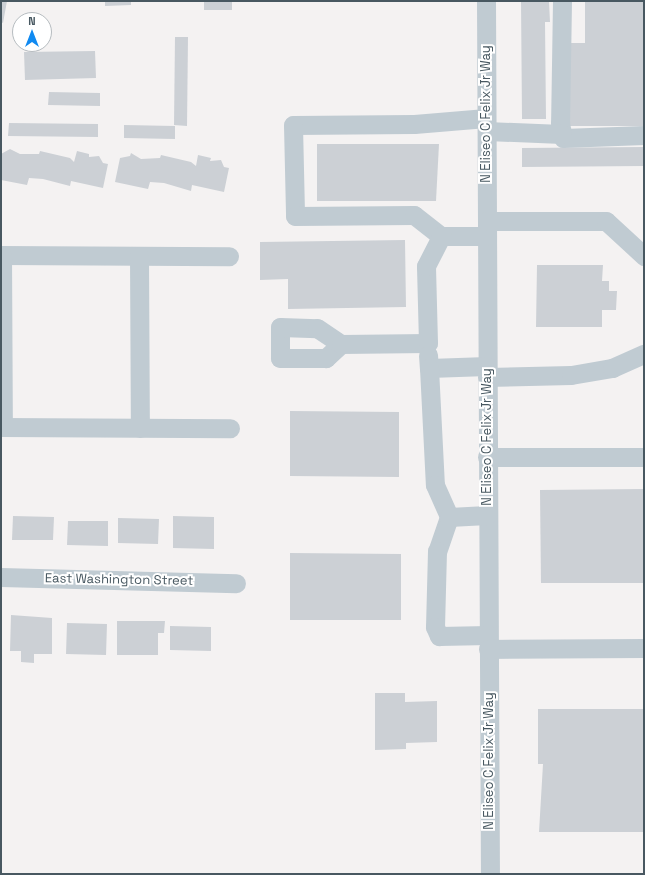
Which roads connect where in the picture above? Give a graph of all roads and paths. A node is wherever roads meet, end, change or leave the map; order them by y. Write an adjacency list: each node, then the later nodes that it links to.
1 (486, 1): 3 (street, N Eliseo C Felix Jr Way)
2 (562, 1): 4 (street)
3 (487, 124): 4 (street); 6 (street, N Eliseo C Felix Jr Way); 7 (street)
4 (562, 134): 5 (street)
5 (644, 135)
6 (487, 228): 7 (street); 11 (street); 16 (street, N Eliseo C Felix Jr Way)
7 (441, 236): 12 (street)
8 (2, 255): 9 (street); 17 (street)
9 (139, 256): 10 (street); 18 (street)
10 (229, 256)
11 (644, 256)
12 (428, 343): 13 (street); 15 (street)
13 (341, 344): 13 (street)
14 (644, 354): 16 (street)
15 (428, 368): 16 (street); 23 (street)
16 (487, 372): 20 (street, N Eliseo C Felix Jr Way)
17 (2, 427): 18 (street)
18 (140, 428): 19 (street)
19 (230, 428)
20 (487, 457): 21 (street); 22 (street, N Eliseo C Felix Jr Way)
21 (644, 457)
22 (488, 515): 23 (street); 26 (street, N Eliseo C Felix Jr Way)
23 (449, 517): 26 (street)
24 (1, 577): 25 (street, East Washington Street)
25 (236, 583)
26 (488, 642): 27 (street); 28 (street, N Eliseo C Felix Jr Way)
27 (644, 648)
28 (490, 874)

